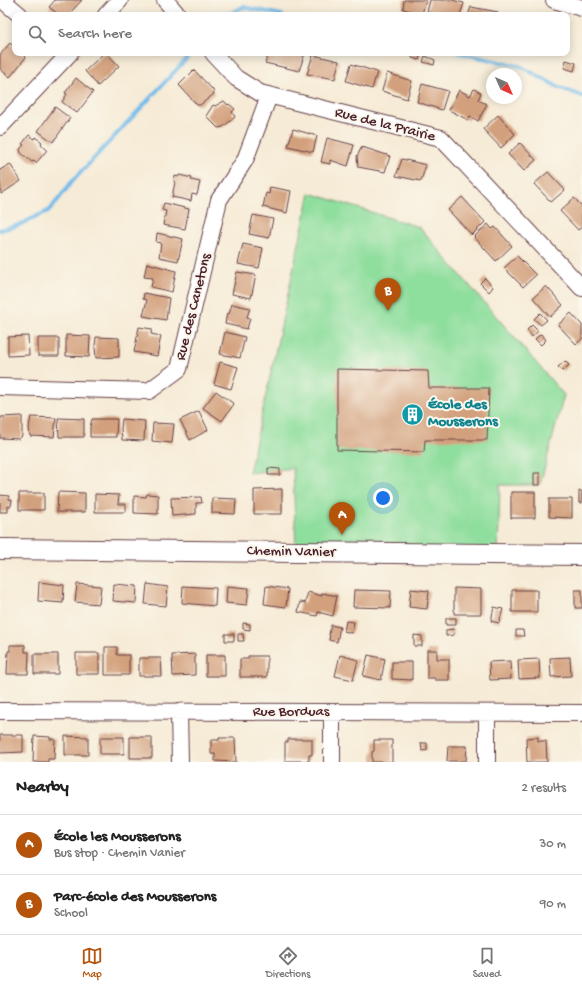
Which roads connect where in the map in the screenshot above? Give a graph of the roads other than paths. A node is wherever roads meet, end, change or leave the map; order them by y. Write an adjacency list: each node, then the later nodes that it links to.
1 (6, 0): 6 (street)
2 (120, 0): 7 (street)
3 (165, 0): 8 (street)
4 (554, 0): 5 (street)
5 (582, 8)
6 (16, 12)
7 (109, 12)
8 (175, 12)
9 (64, 56): 12 (street)
10 (216, 56): 11 (street, Rue de la Prairie)
11 (269, 96): 13 (street, Rue de la Prairie); 14 (street, Rue des Canetons)
12 (0, 127)
13 (582, 288)
14 (0, 387)
15 (0, 549): 16 (street, Chemin Vanier)
16 (582, 555)
17 (0, 710): 18 (street, Rue Borduas)
18 (179, 711): 19 (street, Rue Borduas); 22 (street)
19 (332, 712): 20 (street, Rue Borduas); 23 (street)
20 (487, 712): 21 (street, Rue Borduas); 24 (street)
21 (582, 713)
22 (180, 762)
23 (332, 762)
24 (487, 762)

